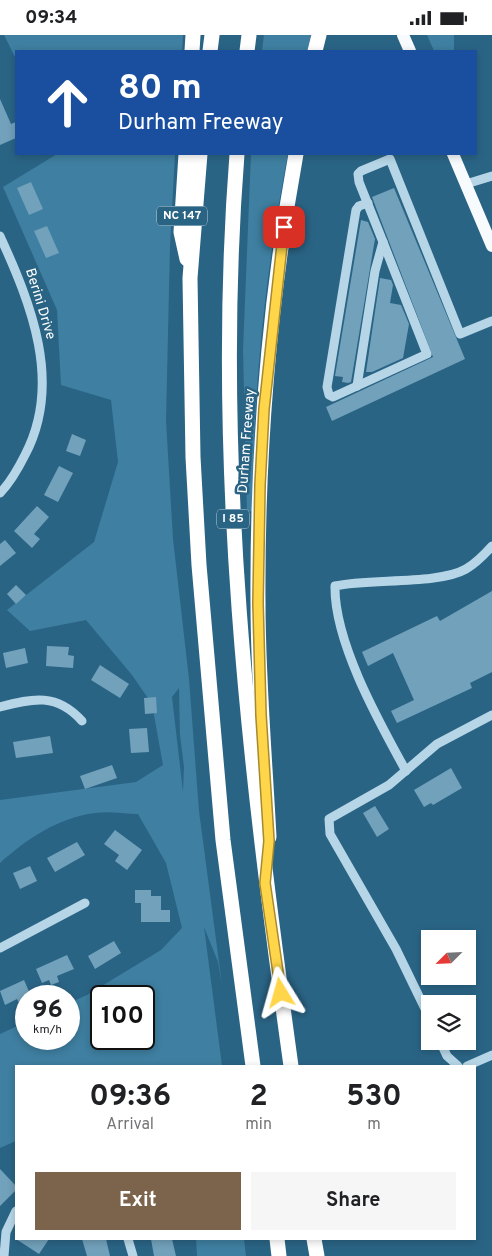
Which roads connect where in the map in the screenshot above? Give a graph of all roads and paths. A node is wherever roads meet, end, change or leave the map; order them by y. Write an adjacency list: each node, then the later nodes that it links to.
1 (193, 35): 6 (highway)
2 (212, 35): 7 (highway)
3 (250, 35): 8 (highway)
4 (319, 35): 9 (highway)
5 (403, 35): 10 (main road)
6 (192, 50)
7 (210, 50)
8 (247, 50)
9 (316, 50)
10 (410, 50)
11 (186, 155): 22 (highway, NC 147)
12 (200, 155): 22 (highway, I 85)
13 (237, 155): 31 (highway, I 85)
14 (296, 155): 31 (highway, Durham Freeway)
15 (453, 155): 17 (main road)
16 (492, 176): 17 (street)
17 (466, 185): 21 (main road)
18 (368, 203): 20 (street); 23 (street); 24 (street)
19 (0, 236): 25 (street, Berini Drive)
20 (383, 242): 24 (street); 24 (street)
21 (492, 246)
22 (190, 278): 37 (highway, I 85)
23 (492, 321)
24 (357, 386)
25 (0, 493)
26 (492, 546): 30 (street)
27 (0, 707): 29 (street)
28 (492, 715): 30 (street)
29 (82, 721)
30 (406, 771): 34 (street)
31 (265, 883): 38 (highway, I 85)
32 (85, 903): 33 (street)
33 (0, 947)
34 (421, 1000)
35 (444, 1050): 39 (street)
36 (492, 1055): 40 (street)
37 (252, 1065)
38 (291, 1065)
39 (457, 1065)
40 (469, 1065)
41 (15, 1213): 45 (street)
42 (128, 1240): 46 (street)
43 (277, 1240): 47 (highway)
44 (314, 1240): 48 (highway)
45 (4, 1256)
46 (133, 1256)
47 (279, 1256)
48 (317, 1256)

